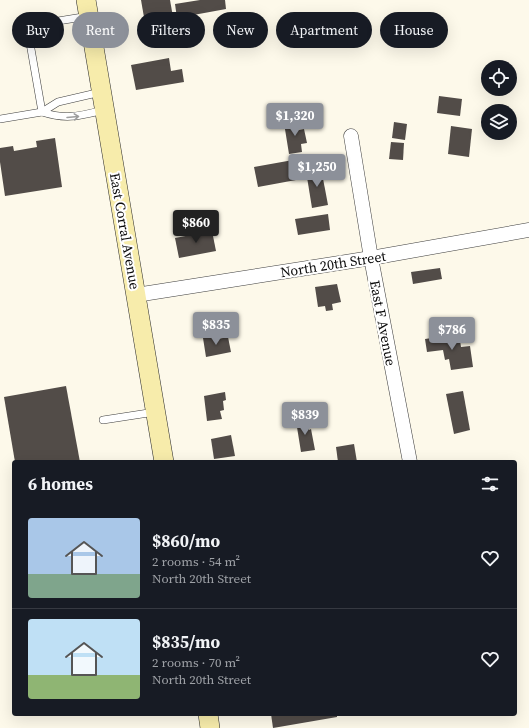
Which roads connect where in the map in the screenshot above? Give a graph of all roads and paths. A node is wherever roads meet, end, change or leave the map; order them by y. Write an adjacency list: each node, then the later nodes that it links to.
1 (88, 8): 2 (main road, East Corral Avenue); 3 (lane)
2 (103, 101): 3 (lane); 3 (lane, one-way to 2); 8 (main road, East Corral Avenue)
3 (42, 112): 4 (lane)
4 (0, 119)
5 (351, 136): 7 (street, East F Avenue)
6 (529, 230): 7 (street, North 20th Street)
7 (371, 258): 8 (street, North 20th Street); 12 (street, East F Avenue)
8 (136, 295): 9 (main road, East Corral Avenue)
9 (156, 412): 10 (lane); 11 (main road, East Corral Avenue)
10 (103, 420)
11 (164, 460)
12 (410, 460)
13 (208, 716): 14 (main road)
14 (210, 728)

